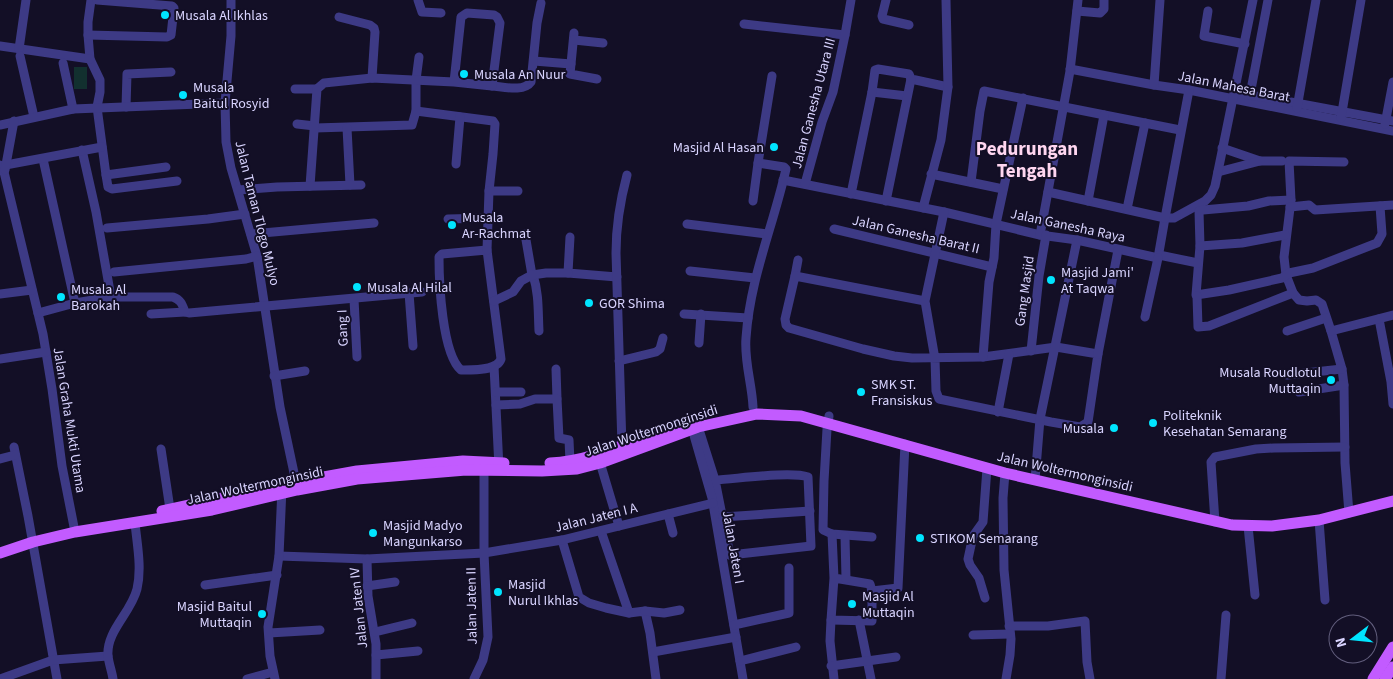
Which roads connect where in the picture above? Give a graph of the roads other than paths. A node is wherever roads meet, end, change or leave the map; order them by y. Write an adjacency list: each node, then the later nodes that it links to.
1 (26, 0): 28 (street)
2 (91, 0): 23 (street)
3 (97, 0): 23 (street)
4 (231, 0): 54 (street, Jalan Taman Tlogo Mulyo)
5 (418, 0): 19 (street)
6 (851, 0): 24 (street, Jalan Ganesha Utara III)
7 (886, 0): 22 (street)
8 (946, 0): 45 (street)
9 (1078, 0): 17 (street, Gang Masjid)
10 (1104, 0): 17 (street)
11 (1160, 0): 44 (street)
12 (1253, 0): 26 (street)
13 (1268, 0): 50 (street)
14 (1316, 0): 58 (street)
15 (1361, 0): 65 (street)
16 (541, 3): 31 (street)
17 (1077, 11): 34 (street, Gang Masjid)
18 (1208, 11): 26 (street)
19 (441, 13)
20 (339, 17): 37 (street)
21 (744, 24): 24 (street)
22 (909, 25)
23 (88, 35): 30 (street)
24 (845, 35): 92 (street, Jalan Ganesha Utara III)
25 (602, 43): 33 (street)
26 (1245, 44): 52 (street)
27 (0, 46): 28 (street)
28 (20, 52): 30 (street); 63 (street)
29 (419, 58): 40 (street)
30 (90, 59): 55 (street)
31 (534, 60): 33 (street); 43 (street)
32 (63, 62): 59 (street)
33 (571, 64): 38 (street)
34 (1070, 69): 44 (street, Jalan Mahesa Barat); 57 (street, Gang Masjid)
35 (171, 72): 56 (street)
36 (772, 76): 81 (street)
37 (372, 78): 40 (street); 47 (street)
38 (597, 79)
39 (911, 79): 45 (street); 49 (street); 51 (street)
40 (416, 80): 41 (street); 60 (street)
41 (454, 82): 43 (street); 43 (street)
42 (1393, 84): 70 (street)
43 (492, 86)
44 (1154, 86): 48 (street, Jalan Mahesa Barat)
45 (948, 87): 86 (street)
46 (294, 89): 47 (street)
47 (318, 89): 71 (street)
48 (1189, 90): 52 (street, Jalan Mahesa Barat); 73 (street)
49 (872, 92): 51 (street); 101 (street)
50 (1250, 95): 52 (street, Jalan Mahesa Barat); 58 (street, Jalan Mahesa Barat)
51 (907, 96): 104 (street)
52 (1234, 96): 58 (street, Jalan Mahesa Barat); 75 (street)
53 (1023, 98): 57 (street); 91 (street); 96 (street)
54 (225, 103): 56 (street); 97 (street, Jalan Taman Tlogo Mulyo)
55 (97, 107): 56 (street); 59 (street); 74 (street)
56 (126, 107)
57 (1064, 107): 62 (street); 100 (street, Gang Masjid)
58 (1297, 108): 65 (street, Jalan Mahesa Barat)
59 (73, 109): 63 (street)
60 (416, 111): 64 (street); 72 (street)
61 (1393, 112): 70 (street)
62 (1104, 115): 67 (street); 102 (street)
63 (34, 117): 66 (street)
64 (460, 117): 82 (street); 98 (street)
65 (1341, 117): 70 (street, Jalan Mahesa Barat)
66 (14, 121): 69 (street); 83 (street)
67 (1145, 123): 73 (street); 109 (street)
68 (296, 124): 71 (street)
69 (0, 125)
70 (1389, 126)
71 (315, 127): 72 (street); 95 (street)
72 (347, 128): 93 (street)
73 (1180, 130): 113 (street)
74 (102, 147): 76 (street); 87 (street)
75 (1222, 148): 78 (street); 85 (street)
76 (82, 150): 77 (street); 150 (street)
77 (43, 159): 83 (street); 154 (street)
78 (1260, 161): 79 (street); 85 (street)
79 (1282, 161)
80 (1344, 162): 105 (street)
81 (758, 163): 89 (street); 103 (street)
82 (456, 164)
83 (2, 167): 144 (street, Jalan Graha Mukti Utama)
84 (166, 167): 87 (street)
85 (1218, 172): 113 (street)
86 (931, 174): 91 (street); 108 (street)
87 (106, 175): 90 (street)
88 (627, 175): 141 (street)
89 (784, 180): 92 (street, Jalan Ganesha Raya); 122 (street)
90 (178, 181)
91 (971, 182): 96 (street)
92 (805, 184): 101 (street, Jalan Ganesha Raya)
93 (350, 185): 94 (street); 95 (street)
94 (361, 185)
95 (310, 186): 97 (street)
96 (1002, 189): 117 (street)
97 (238, 190): 111 (street, Jalan Taman Tlogo Mulyo)
98 (489, 191): 99 (street); 112 (street)
99 (518, 191)
100 (1048, 192): 102 (street); 123 (street, Gang Masjid)
101 (851, 194): 104 (street, Jalan Ganesha Raya)
102 (1088, 200): 109 (street)
103 (753, 201)
104 (886, 201): 108 (street, Jalan Ganesha Raya)
105 (1290, 203): 107 (street); 124 (street); 127 (street)
106 (1393, 204): 107 (street)
107 (1380, 206): 140 (street)
108 (923, 208): 110 (street, Jalan Ganesha Raya)
109 (1127, 209): 113 (street)
110 (944, 212): 117 (street, Jalan Ganesha Raya); 130 (street)
111 (245, 214): 118 (street); 120 (street, Jalan Taman Tlogo Mulyo)
112 (488, 218): 114 (street); 128 (street)
113 (1165, 218): 132 (street)
114 (448, 219)
115 (374, 223): 120 (street)
116 (687, 224): 122 (street)
117 (996, 224): 123 (street, Jalan Ganesha Raya); 135 (street)
118 (107, 228)
119 (834, 229): 130 (street, Jalan Ganesha Barat II)
120 (251, 234): 131 (street, Jalan Taman Tlogo Mulyo)
121 (525, 234): 139 (street)
122 (767, 234): 143 (street)
123 (1043, 235): 126 (street, Jalan Ganesha Raya); 173 (street, Gang Masjid)
124 (1285, 235): 127 (street); 140 (street)
125 (570, 237): 138 (street)
126 (1077, 240): 129 (street, Jalan Ganesha Raya); 172 (street)
127 (1200, 246): 134 (street)
128 (488, 250): 152 (street); 182 (street)
129 (1118, 250): 132 (street, Jalan Ganesha Raya); 176 (street)
130 (934, 252): 135 (street, Jalan Ganesha Barat II); 153 (street)
131 (257, 256): 137 (street); 155 (street, Jalan Taman Tlogo Mulyo)
132 (1159, 257): 134 (street, Jalan Ganesha Raya); 163 (street)
133 (798, 260): 142 (street)
134 (1198, 263): 149 (street)
135 (992, 266): 178 (street)
136 (690, 271): 143 (street)
137 (114, 272)
138 (568, 273): 139 (street); 141 (street)
139 (532, 275): 152 (street); 166 (street)
140 (1286, 275): 147 (street); 149 (street)
141 (617, 276): 181 (street)
142 (795, 276): 153 (street); 179 (street)
143 (755, 278): 162 (street)
144 (32, 290): 148 (street); 157 (street, Jalan Graha Mukti Utama)
145 (422, 292): 146 (street)
146 (409, 293): 151 (street); 171 (street)
147 (1293, 293): 149 (street); 164 (street)
148 (0, 294)
149 (1196, 295)
150 (111, 297): 154 (street); 156 (street)
151 (354, 299): 155 (street); 177 (street, Gang I)
152 (494, 301): 182 (street)
153 (925, 301): 179 (street)
154 (76, 303): 157 (street)
155 (266, 307): 156 (street); 187 (street, Jalan Taman Tlogo Mulyo)
156 (185, 312): 158 (street)
157 (38, 313): 174 (street, Jalan Graha Mukti Utama)
158 (151, 314)
159 (684, 314): 160 (street)
160 (700, 314): 162 (street); 170 (street)
161 (1393, 315): 165 (street)
162 (748, 318): 195 (street)
163 (1145, 318)
164 (1326, 318): 167 (street); 168 (street)
165 (1379, 319): 168 (street); 194 (street)
166 (539, 331)
167 (1287, 331)
168 (1331, 331): 184 (street)
169 (663, 338): 181 (street)
170 (699, 342)
171 (413, 346)
172 (1056, 347): 173 (street); 176 (street); 198 (street)
173 (1031, 351): 175 (street)
174 (46, 352): 180 (street); 230 (street, Jalan Graha Mukti Utama)
175 (1009, 354): 178 (street); 196 (street)
176 (1098, 354): 198 (street)
177 (357, 357)
178 (982, 357): 179 (street)
179 (935, 358): 196 (street)
180 (0, 359)
181 (619, 361): 201 (street)
182 (494, 366): 189 (street)
183 (556, 369): 192 (street)
184 (1342, 369): 186 (street); 188 (street)
185 (305, 371): 187 (street)
186 (1287, 375)
187 (274, 376): 214 (street, Jalan Taman Tlogo Mulyo)
188 (1344, 385): 191 (street); 202 (street)
189 (496, 392): 190 (street); 193 (street)
190 (521, 392)
191 (1299, 392)
192 (557, 398): 193 (street); 206 (street)
193 (496, 404): 207 (street)
194 (1393, 404)
195 (753, 407): 197 (main road, Jalan Woltermonginsidi); 199 (main road, Jalan Woltermonginsidi)
196 (998, 412): 198 (street)
197 (828, 419): 199 (main road, Jalan Woltermonginsidi); 200 (main road, Jalan Woltermonginsidi); 212 (main road, Jalan Woltermonginsidi); 233 (street)
198 (1040, 419): 212 (street)
199 (694, 424): 201 (main road, Jalan Woltermonginsidi); 205 (main road, Jalan Woltermonginsidi); 213 (street); 218 (street, Jalan Jaten I)
200 (905, 444): 208 (main road, Jalan Woltermonginsidi); 250 (street)
201 (622, 446): 205 (main road, Jalan Woltermonginsidi)
202 (1345, 447): 220 (street); 224 (street)
203 (161, 449): 219 (street)
204 (0, 459): 236 (street)
205 (599, 459): 206 (main road, Jalan Woltermonginsidi); 207 (main road, Jalan Woltermonginsidi); 228 (street)
206 (570, 462): 207 (main road, Jalan Woltermonginsidi)
207 (499, 467): 209 (main road, Jalan Woltermonginsidi); 211 (main road, Jalan Woltermonginsidi)
208 (987, 468): 210 (main road, Jalan Woltermonginsidi); 252 (street)
209 (484, 470): 211 (main road, Jalan Woltermonginsidi); 240 (street, Jalan Jaten II)
210 (1005, 473): 212 (main road, Jalan Woltermonginsidi); 263 (street)
211 (357, 475): 214 (main road, Jalan Woltermonginsidi)
212 (1032, 476): 224 (main road, Jalan Woltermonginsidi)
213 (715, 480): 221 (street); 223 (street)
214 (296, 486): 215 (main road, Jalan Woltermonginsidi)
215 (282, 490): 219 (main road, Jalan Woltermonginsidi); 226 (main road, Jalan Woltermonginsidi); 241 (street)
216 (1393, 493): 220 (main road, Jalan Woltermonginsidi)
217 (1393, 501): 220 (main road, Jalan Woltermonginsidi)
218 (713, 503): 222 (street, Jalan Jaten I A); 261 (street, Jalan Jaten I)
219 (170, 509): 227 (main road, Jalan Woltermonginsidi)
220 (1348, 510): 224 (main road, Jalan Woltermonginsidi); 225 (main road, Jalan Woltermonginsidi)
221 (810, 511): 223 (street); 223 (street)
222 (668, 514): 228 (street, Jalan Jaten I A); 232 (street)
223 (723, 517)
224 (1215, 518): 229 (main road, Jalan Woltermonginsidi)
225 (1319, 520): 229 (main road, Jalan Woltermonginsidi); 253 (street)
226 (135, 523): 227 (main road, Jalan Woltermonginsidi); 273 (street)
227 (101, 524): 230 (main road, Jalan Woltermonginsidi)
228 (619, 526): 231 (street, Jalan Jaten I A)
229 (1248, 526): 251 (street)
230 (74, 528): 236 (main road, Jalan Woltermonginsidi)
231 (601, 531): 237 (street, Jalan Jaten I A); 255 (street)
232 (673, 533)
233 (832, 534): 234 (street); 245 (street)
234 (845, 536): 235 (street); 246 (street)
235 (872, 536)
236 (32, 538): 238 (main road, Jalan Woltermonginsidi); 239 (main road, Jalan Woltermonginsidi); 275 (street)
237 (562, 540): 240 (street, Jalan Jaten I A); 255 (street)
238 (0, 545)
239 (0, 553)
240 (484, 553): 242 (street, Jalan Jaten I A); 286 (street, Jalan Jaten II)
241 (279, 556): 242 (street, Jalan Jaten I A); 244 (street)
242 (367, 559): 249 (street, Jalan Jaten IV)
243 (789, 568): 261 (street)
244 (277, 575): 248 (street); 265 (street)
245 (834, 578): 246 (street); 258 (street)
246 (846, 579): 250 (street)
247 (395, 582): 249 (street)
248 (205, 585)
249 (367, 586): 264 (street, Jalan Jaten IV)
250 (872, 592): 259 (street)
251 (1255, 595)
252 (985, 598)
253 (1326, 600)
254 (680, 610): 256 (street)
255 (629, 612): 256 (street)
256 (645, 612): 271 (street)
257 (1226, 615): 293 (street)
258 (831, 620): 259 (street); 278 (street)
259 (858, 620): 276 (street)
260 (412, 623): 264 (street)
261 (734, 625): 267 (street, Jalan Jaten I)
262 (320, 630): 265 (street)
263 (1010, 630): 266 (street); 291 (street); 292 (street)
264 (374, 632): 272 (street, Jalan Jaten IV)
265 (269, 633): 280 (street)
266 (973, 635)
267 (736, 637): 271 (street); 277 (street, Jalan Jaten I)
268 (1393, 647): 294 (main road)
269 (796, 648): 277 (street)
270 (418, 651): 272 (street, Jalan Jaten IV)
271 (653, 652): 287 (street)
272 (376, 655): 285 (street, Jalan Jaten IV)
273 (108, 656): 275 (street); 283 (street)
274 (896, 657): 276 (street)
275 (53, 660): 281 (street); 282 (street)
276 (867, 660): 278 (street); 290 (street)
277 (740, 661): 288 (street, Jalan Jaten I)
278 (831, 666): 289 (street)
279 (1393, 667): 295 (main road)
280 (274, 676): 284 (street)
281 (0, 679)
282 (57, 679)
283 (113, 679)
284 (246, 679)
285 (376, 679)
286 (474, 679)
287 (656, 679)
288 (743, 679)
289 (834, 679)
290 (871, 679)
291 (1006, 679)
292 (1090, 679)
293 (1221, 679)
294 (1373, 679)
295 (1385, 679)

